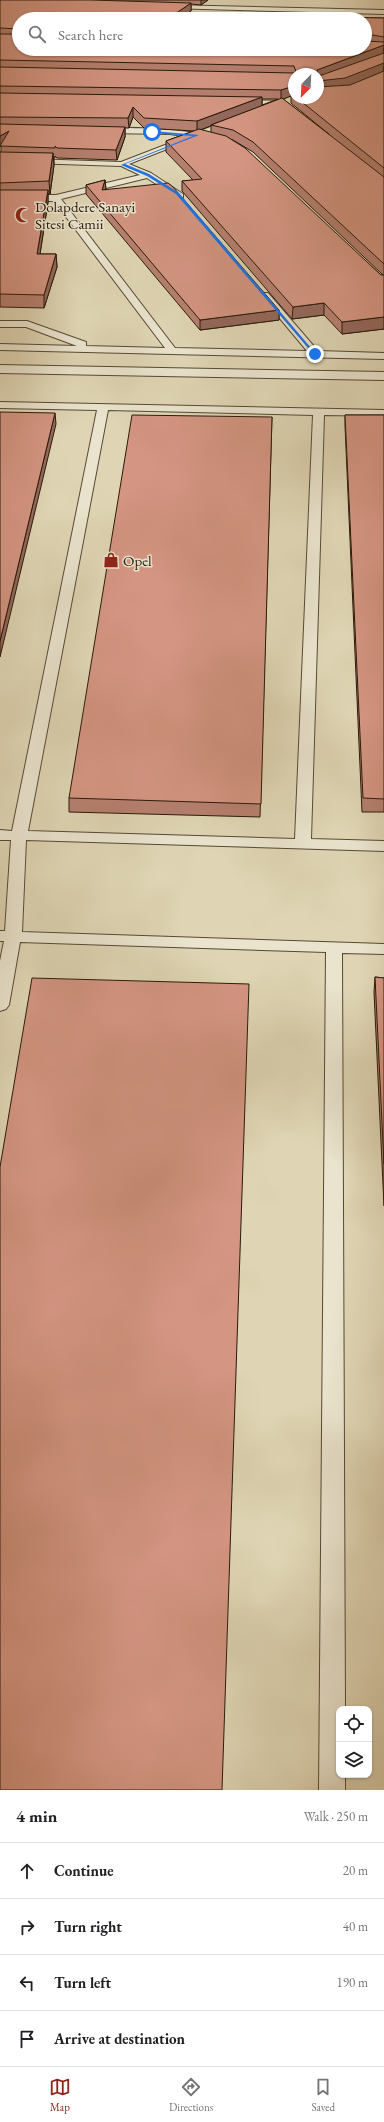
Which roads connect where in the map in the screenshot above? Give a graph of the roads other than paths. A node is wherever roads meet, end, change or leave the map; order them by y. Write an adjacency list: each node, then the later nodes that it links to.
1 (230, 0): 3 (lane)
2 (161, 7): 3 (lane)
3 (219, 8): 4 (lane)
4 (384, 12)
5 (288, 101): 7 (lane)
6 (236, 102): 7 (lane)
7 (283, 103): 8 (lane); 9 (lane)
8 (262, 111)
9 (295, 112)
10 (212, 130): 12 (lane)
11 (96, 131): 12 (lane)
12 (198, 135): 13 (lane); 15 (lane)
13 (213, 139)
14 (0, 160): 15 (lane)
15 (122, 164): 16 (lane)
16 (148, 175): 18 (lane); 19 (lane)
17 (35, 198): 18 (lane)
18 (56, 198): 24 (lane)
19 (188, 205)
20 (259, 288): 25 (lane)
21 (0, 324): 23 (lane)
22 (0, 347): 23 (lane)
23 (95, 348): 24 (lane)
24 (173, 352): 25 (lane)
25 (315, 354): 26 (lane)
26 (384, 356)
27 (0, 369): 28 (street)
28 (384, 376)
29 (0, 405): 30 (lane)
30 (103, 407): 31 (lane); 34 (lane)
31 (318, 412): 32 (lane); 35 (lane)
32 (384, 413)
33 (0, 835): 34 (lane)
34 (18, 836): 35 (lane); 37 (lane)
35 (303, 844): 36 (lane)
36 (384, 846)
37 (7, 936): 38 (lane); 40 (lane)
38 (334, 947): 39 (lane); 41 (lane)
39 (384, 949)
40 (0, 1005)
41 (332, 1790)

